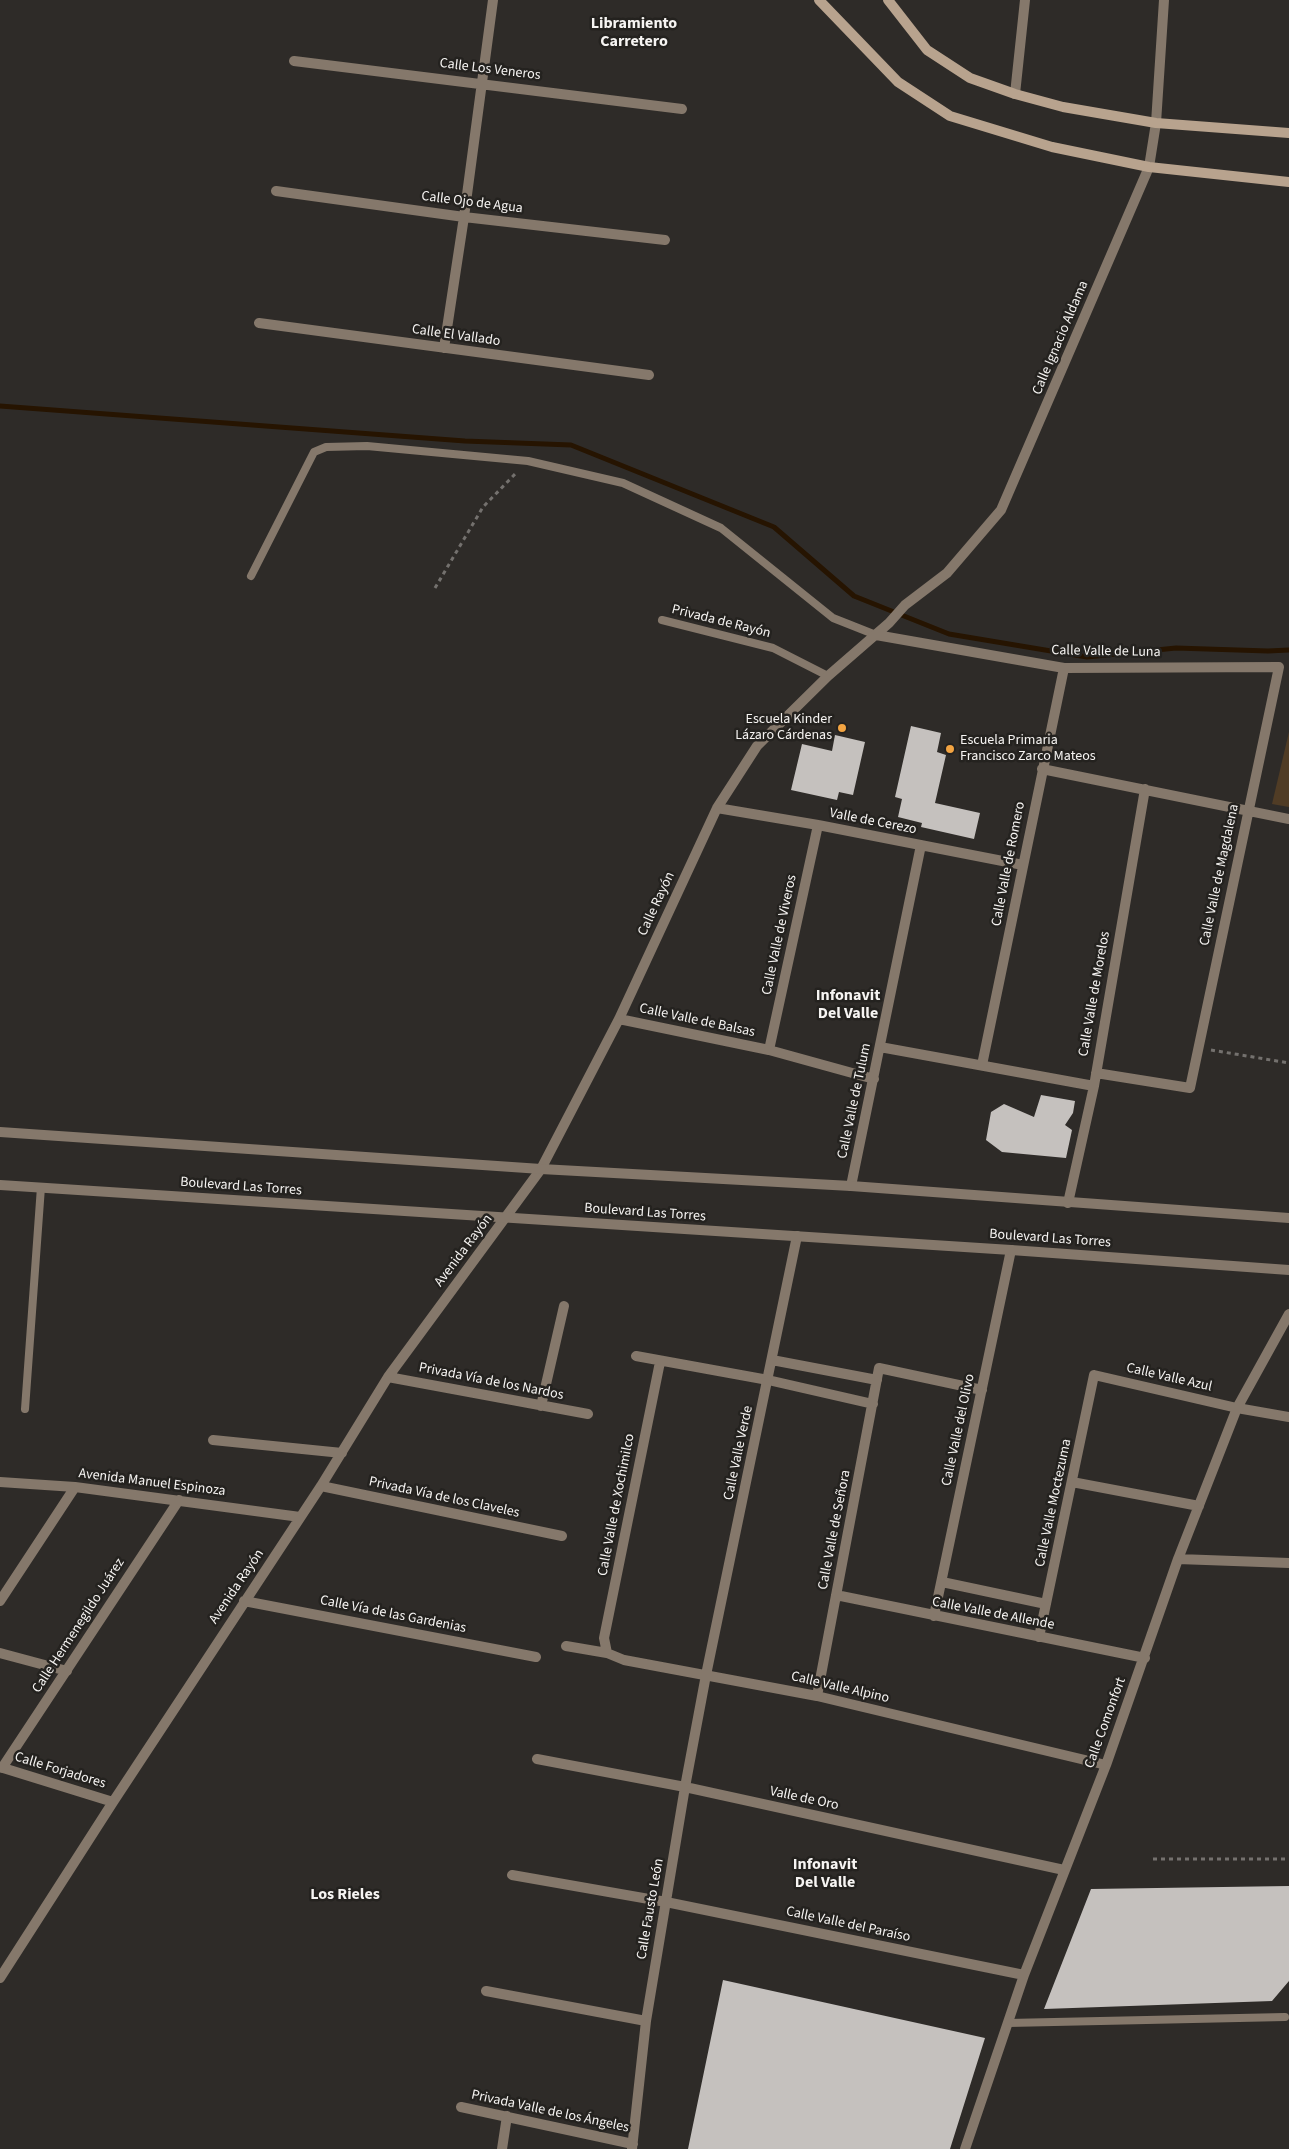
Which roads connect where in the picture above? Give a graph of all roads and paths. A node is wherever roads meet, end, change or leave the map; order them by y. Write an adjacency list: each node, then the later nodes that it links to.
1 (493, 0): 7 (street)
2 (819, 0): 12 (main road)
3 (888, 0): 8 (main road)
4 (1025, 0): 8 (street)
5 (1164, 0): 10 (street, Calle Ignacio Aldama)
6 (294, 61): 7 (street, Calle Los Veneros)
7 (483, 83): 9 (street, Calle Los Veneros); 15 (street)
8 (1015, 94): 10 (main road)
9 (682, 109)
10 (1156, 122): 11 (main road); 12 (street, Calle Ignacio Aldama)
11 (1289, 133)
12 (1149, 167): 13 (main road); 24 (street, Calle Ignacio Aldama)
13 (1289, 182)
14 (276, 191): 15 (street, Calle Ojo de Agua)
15 (464, 217): 16 (street, Calle Ojo de Agua); 18 (street)
16 (665, 240)
17 (258, 323): 18 (street, Calle El Vallado)
18 (444, 348): 19 (street, Calle El Vallado)
19 (649, 375)
20 (528, 461): 21 (lane); 22 (path); 24 (lane)
21 (252, 576)
22 (435, 588)
23 (662, 620): 27 (lane, Privada de Rayón)
24 (876, 635): 26 (street, Calle Valle de Luna); 27 (street, Calle Rayón)
25 (1278, 667): 26 (street, Calle Valle de Luna); 31 (street, Calle Valle de Magdalena)
26 (1064, 668): 28 (street, Calle Valle de Romero)
27 (828, 676): 30 (street, Calle Rayón)
28 (1042, 770): 29 (street); 35 (street, Calle Valle de Romero)
29 (1145, 789): 31 (street); 42 (street, Calle Valle de Morelos)
30 (717, 808): 33 (street, Valle de Cerezo); 36 (street, Calle Rayón)
31 (1247, 810): 32 (street); 38 (street, Calle Valle de Magdalena)
32 (1289, 819)
33 (818, 825): 34 (street, Valle de Cerezo); 39 (street, Calle Valle de Viveros)
34 (921, 846): 35 (street, Valle de Cerezo); 37 (street, Calle Valle de Tulum)
35 (1023, 866): 41 (street, Calle Valle de Romero)
36 (619, 1019): 39 (street, Calle Valle de Balsas); 46 (street, Calle Rayón)
37 (880, 1047): 41 (street); 43 (street, Calle Valle de Tulum)
38 (1198, 1048): 40 (path); 42 (street, Calle Valle de Magdalena)
39 (769, 1050): 43 (street, Calle Valle de Balsas)
40 (1289, 1063)
41 (982, 1065): 44 (street)
42 (1096, 1073): 44 (street, Calle Valle de Morelos)
43 (874, 1079): 48 (street, Calle Valle de Tulum)
44 (1094, 1086): 50 (street, Calle Valle de Morelos)
45 (0, 1132): 46 (street)
46 (541, 1169): 48 (street); 51 (street, Calle Rayón)
47 (0, 1185): 49 (street, Boulevard Las Torres)
48 (851, 1186): 50 (street)
49 (41, 1187): 51 (street, Boulevard Las Torres); 69 (lane)
50 (1068, 1203): 52 (street)
51 (507, 1218): 53 (street, Boulevard Las Torres); 62 (street, Avenida Rayón)
52 (1289, 1218)
53 (798, 1236): 54 (street, Boulevard Las Torres); 59 (street, Calle Valle Verde)
54 (1011, 1250): 55 (street, Boulevard Las Torres); 65 (street, Calle Valle del Olivo)
55 (1289, 1270)
56 (564, 1306): 67 (street)
57 (1289, 1314): 68 (street, Calle Comonfort)
58 (636, 1356): 60 (street)
59 (772, 1360): 63 (street, Calle Valle Verde); 64 (street)
60 (660, 1362): 63 (street); 93 (street, Calle Valle de Xochimilco)
61 (1094, 1375): 68 (street, Calle Valle Azul); 75 (street, Calle Valle Moctezuma)
62 (388, 1377): 67 (street, Privada Vía de los Nardos); 73 (street, Avenida Rayón)
63 (768, 1380): 66 (street); 97 (street, Calle Valle Verde)
64 (877, 1380): 65 (street, Calle Valle de Señora); 66 (street, Calle Valle de Señora)
65 (982, 1390): 84 (street, Calle Valle del Olivo)
66 (873, 1404): 85 (street, Calle Valle de Señora)
67 (541, 1406): 70 (street, Privada Vía de los Nardos)
68 (1237, 1408): 71 (street, Calle Valle Azul); 79 (street, Calle Comonfort)
69 (25, 1409)
70 (588, 1414)
71 (1289, 1417)
72 (213, 1440): 73 (street)
73 (342, 1453): 76 (street, Avenida Rayón)
74 (0, 1482): 77 (street, Avenida Manuel Espinoza)
75 (1072, 1482): 79 (street); 88 (street, Calle Valle Moctezuma)
76 (321, 1486): 80 (street, Avenida Rayón); 81 (street, Privada Vía de los Claveles)
77 (75, 1487): 78 (street, Avenida Manuel Espinoza); 86 (street)
78 (179, 1500): 80 (street, Avenida Manuel Espinoza); 96 (street, Calle Hermenegildo Juárez)
79 (1198, 1506): 82 (street, Calle Comonfort)
80 (300, 1517): 87 (street, Avenida Rayón)
81 (562, 1536)
82 (1178, 1559): 83 (street); 95 (street, Calle Comonfort)
83 (1289, 1563)
84 (942, 1582): 88 (street); 89 (street, Calle Valle del Olivo)
85 (836, 1595): 89 (street, Calle Valle de Allende); 98 (street, Calle Valle de Señora)
86 (0, 1601)
87 (244, 1601): 94 (street, Calle Vía de las Gardenias); 103 (street, Avenida Rayón)
88 (1046, 1604): 90 (street, Calle Valle Moctezuma)
89 (934, 1616): 90 (street, Calle Valle de Allende)
90 (1039, 1637): 95 (street, Calle Valle de Allende)
91 (566, 1646): 93 (street, Calle Valle Alpino)
92 (0, 1653): 96 (street)
93 (607, 1653): 97 (street, Calle Valle Alpino)
94 (536, 1657)
95 (1144, 1658): 100 (street, Calle Comonfort)
96 (67, 1671): 101 (street, Calle Hermenegildo Juárez)
97 (706, 1675): 98 (street, Calle Valle Alpino); 102 (street, Calle Fausto León)
98 (817, 1696): 100 (street, Calle Valle Alpino)
99 (537, 1759): 102 (street, Valle de Oro)
100 (1106, 1765): 106 (street, Calle Comonfort)
101 (1, 1767): 103 (street, Calle Forjadores)
102 (685, 1787): 106 (street, Valle de Oro); 108 (street, Calle Fausto León)
103 (113, 1802): 110 (street, Avenida Rayón)
104 (1153, 1859): 105 (path)
105 (1289, 1860)
106 (1064, 1870): 109 (street, Calle Comonfort)
107 (512, 1875): 108 (street, Calle Valle del Paraíso)
108 (666, 1902): 109 (street, Calle Valle del Paraíso); 113 (street, Calle Fausto León)
109 (1024, 1975): 114 (street, Calle Comonfort)
110 (0, 1978)
111 (486, 1991): 113 (street)
112 (1285, 2017): 114 (lane)
113 (646, 2021): 117 (street, Calle Fausto León)
114 (1008, 2023): 119 (street, Calle Comonfort)
115 (461, 2107): 116 (street, Privada Valle de los Ángeles)
116 (507, 2116): 117 (street, Privada Valle de los Ángeles); 118 (street)
117 (632, 2146)
118 (502, 2149)
119 (965, 2149)

